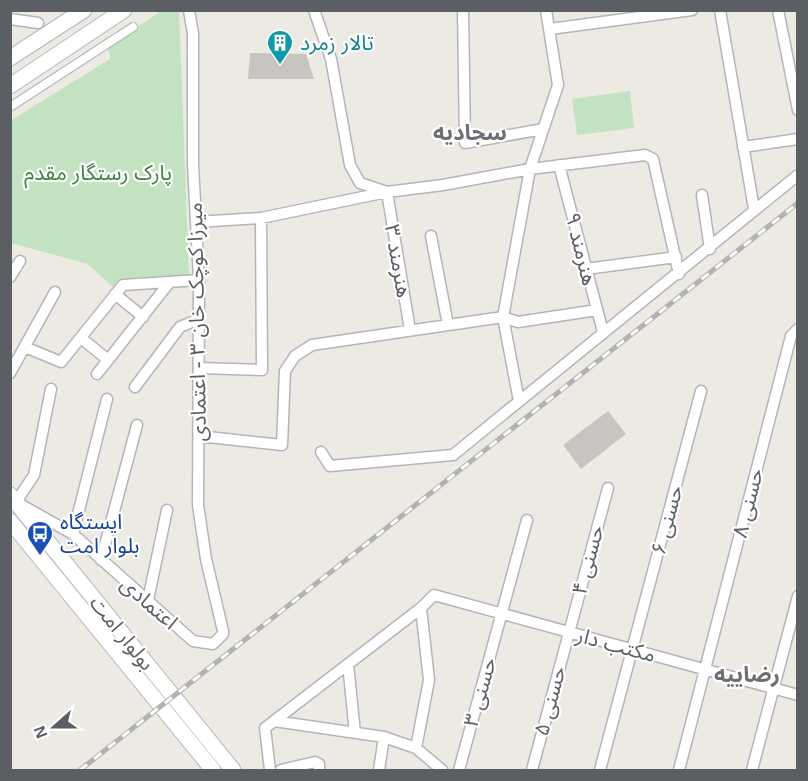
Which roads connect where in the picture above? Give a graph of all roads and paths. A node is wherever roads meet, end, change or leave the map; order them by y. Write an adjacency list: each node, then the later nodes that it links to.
1 (84, 10): 18 (main road)
2 (124, 10): 19 (main road)
3 (189, 10): 17 (street, میرزا کوچک خان ۳ - اعتمادی)
4 (195, 10): 17 (street)
5 (314, 10): 28 (street)
6 (463, 10): 22 (street)
7 (546, 10): 16 (street)
8 (692, 10): 11 (street)
9 (720, 10): 24 (street)
10 (778, 10): 21 (street)
11 (662, 12): 12 (street)
12 (616, 15): 16 (street)
13 (10, 20): 14 (street)
14 (38, 23)
15 (133, 27): 20 (street)
16 (550, 29): 22 (street)
17 (193, 34): 32 (street, میرزا کوچک خان ۳ - اعتمادی)
18 (10, 58)
19 (10, 86)
20 (10, 107)
21 (798, 110)
22 (543, 129): 26 (street)
23 (798, 139): 24 (street)
24 (743, 147): 30 (street)
25 (559, 165): 26 (street); 35 (street); 37 (street, هنرمند ۹)
26 (530, 169): 28 (street); 46 (street)
27 (798, 176): 30 (street)
28 (387, 192): 31 (street); 49 (street, هنرمند ۳)
29 (702, 195): 34 (street)
30 (754, 209): 34 (street)
31 (261, 218): 32 (street); 55 (street)
32 (196, 222): 40 (street, میرزا کوچک خان ۳ - اعتمادی)
33 (431, 236): 48 (street)
34 (710, 249): 38 (street)
35 (675, 257): 37 (street); 38 (street)
36 (20, 261): 39 (street)
37 (586, 269): 44 (street, هنرمند ۹)
38 (679, 274): 50 (street)
39 (10, 277)
40 (199, 280): 41 (street); 47 (street, میرزا کوچک خان ۳ - اعتمادی)
41 (170, 282): 43 (street); 45 (street)
42 (54, 292): 53 (street)
43 (115, 294): 45 (street); 52 (street)
44 (597, 310): 46 (street); 50 (street, هنرمند ۹)
45 (143, 316): 54 (street)
46 (503, 317): 48 (street); 62 (street)
47 (199, 319): 55 (street, میرزا کوچک خان ۳ - اعتمادی); 58 (street)
48 (448, 326): 49 (street)
49 (410, 330): 64 (street)
50 (603, 332): 62 (street)
51 (794, 333): 81 (street, حسنی ۸)
52 (81, 338): 53 (street); 54 (street)
53 (25, 347): 56 (street)
54 (108, 360): 57 (street)
55 (199, 368): 64 (street, میرزا کوچک خان ۳ - اعتمادی)
56 (10, 373)
57 (97, 374)
58 (135, 387)
59 (51, 389): 67 (street)
60 (701, 391): 79 (street, حسنی ۶)
61 (107, 399): 71 (street)
62 (519, 401): 65 (street)
63 (136, 425): 72 (street)
64 (199, 436): 77 (street, میرزا کوچک خان ۳ - اعتمادی)
65 (321, 452)
66 (608, 488): 78 (street, حسنی ۴)
67 (13, 499): 71 (street, اعتمادی); 89 (main road, بولوار امت)
68 (167, 510): 74 (street)
69 (527, 520): 76 (street, حسنی ۳)
70 (10, 521): 88 (main road, بولوار امت)
71 (73, 534): 72 (street, اعتمادی)
72 (101, 560): 74 (street, اعتمادی)
73 (798, 596): 82 (street)
74 (148, 600): 77 (street, اعتمادی)
75 (421, 608): 76 (street, مکتب دار); 80 (street); 87 (street)
76 (502, 614): 78 (street, مکتب دار); 95 (street, حسنی ۳)
77 (223, 631)
78 (569, 632): 79 (street, مکتب دار); 96 (street, حسنی ۵)
79 (633, 650): 81 (street, مکتب دار); 97 (street, حسنی ۶)
80 (348, 664): 84 (street); 85 (street)
81 (705, 669): 82 (street, مکتب دار); 98 (street, حسنی ۸)
82 (773, 688): 83 (street, مکتب دار); 99 (street)
83 (798, 694)
84 (274, 721): 85 (street); 90 (street)
85 (355, 734): 86 (street)
86 (384, 737): 87 (street); 93 (street)
87 (416, 747): 94 (street)
88 (213, 771)
89 (233, 771)
90 (270, 771)
91 (281, 771): 92 (street)
92 (319, 771)
93 (380, 771)
94 (442, 771)
95 (459, 771)
96 (532, 771)
97 (600, 771)
98 (679, 771)
99 (752, 771)

